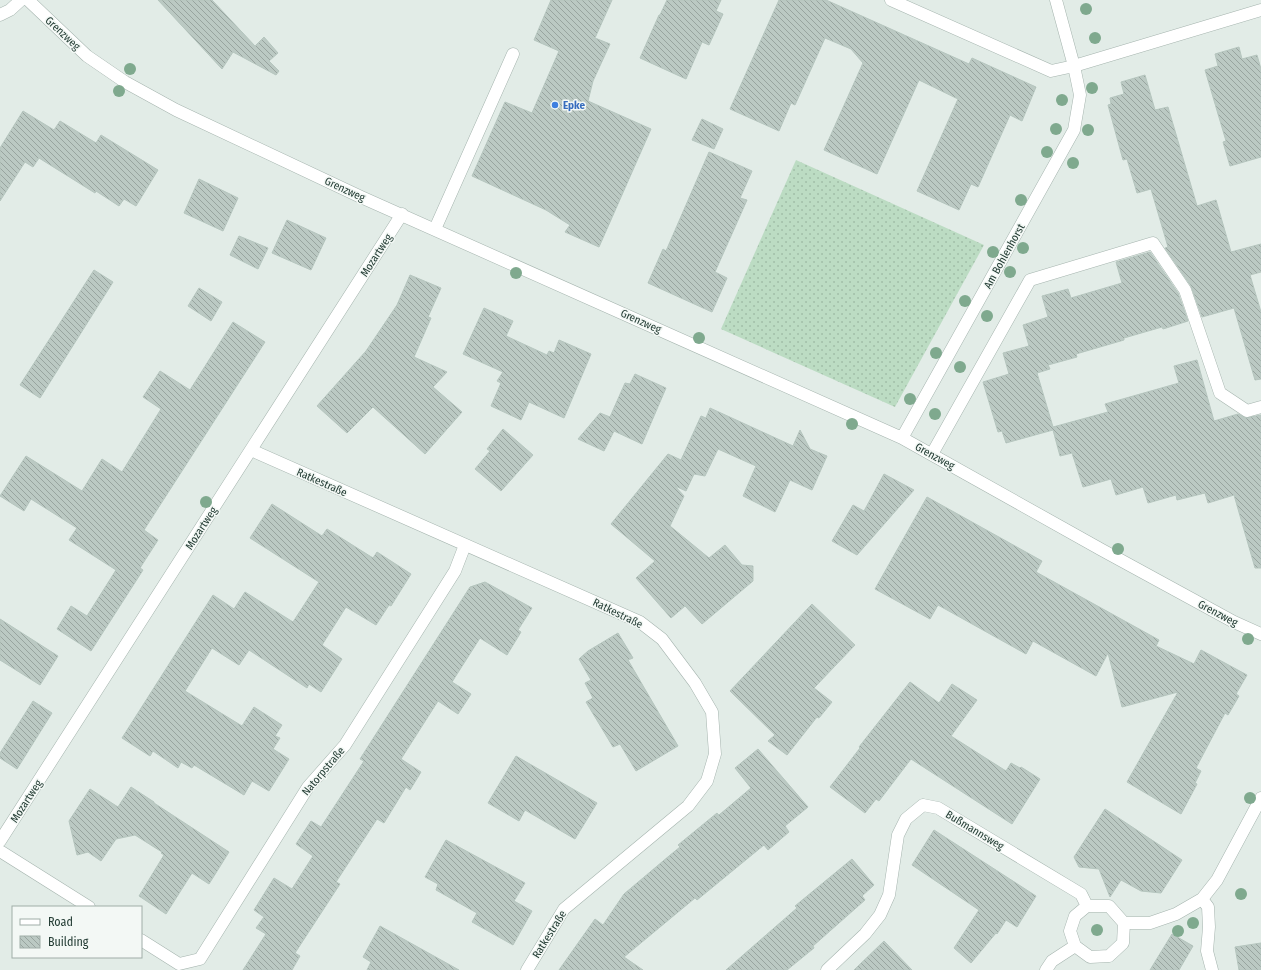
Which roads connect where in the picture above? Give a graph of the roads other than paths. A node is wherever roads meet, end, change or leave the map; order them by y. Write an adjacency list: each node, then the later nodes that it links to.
1 (21, 0): 6 (street)
2 (28, 0): 9 (street, Grenzweg)
3 (891, 0): 8 (street)
4 (1056, 0): 8 (street, Am Bohlenhorst)
5 (1261, 10): 8 (street)
6 (0, 15)
7 (512, 54): 10 (street)
8 (1074, 66): 12 (street, Am Bohlenhorst)
9 (402, 214): 10 (street, Grenzweg); 13 (street, Mozartweg)
10 (435, 229): 12 (street, Grenzweg)
11 (1261, 407): 14 (street)
12 (902, 438): 14 (street, Grenzweg)
13 (251, 450): 15 (street, Ratkestraße); 18 (street, Mozartweg)
14 (932, 454): 16 (street, Grenzweg)
15 (465, 545): 24 (street, Natorpstraße); 26 (street, Ratkestraße)
16 (1261, 634)
17 (1261, 798): 20 (street)
18 (0, 841)
19 (0, 850): 21 (street)
20 (1202, 899): 23 (street); 29 (street)
21 (87, 906)
22 (1086, 906): 23 (street); 25 (street); 27 (street, Bußmannsweg)
23 (1124, 923): 25 (street)
24 (142, 941)
25 (1075, 946): 28 (street)
26 (527, 970)
27 (827, 970)
28 (1046, 970)
29 (1212, 970)

